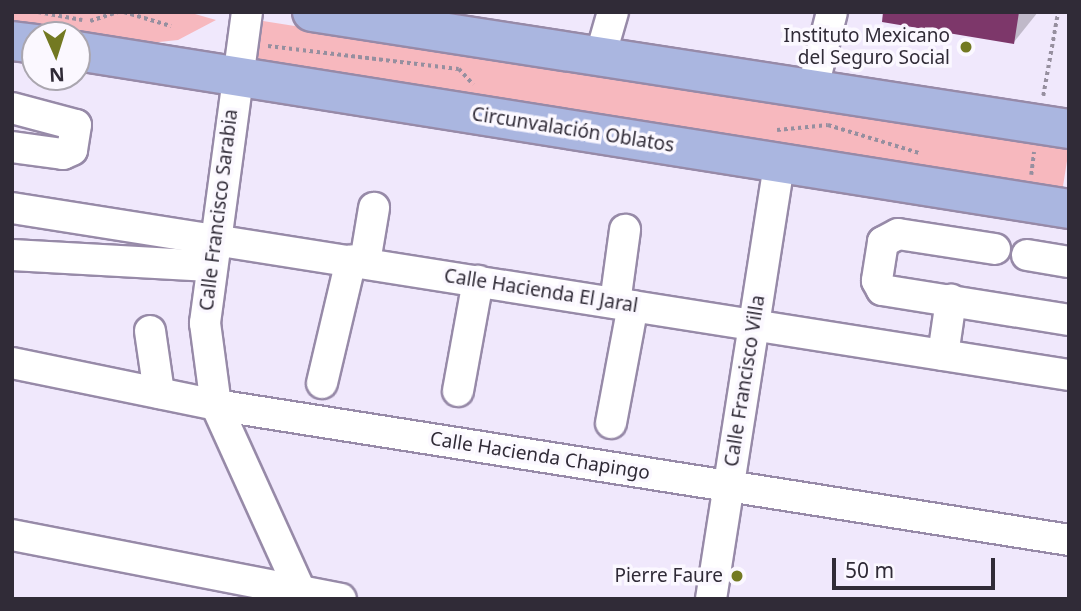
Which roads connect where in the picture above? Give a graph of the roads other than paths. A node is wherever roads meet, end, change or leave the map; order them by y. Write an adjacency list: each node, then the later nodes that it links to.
1 (247, 12): 7 (street, Calle Francisco Sarabia)
2 (312, 12): 6 (main road)
3 (613, 12): 6 (street)
4 (832, 12): 8 (street)
5 (91, 53): 7 (main road, Circunvalación Oblatos)
6 (600, 57): 8 (main road)
7 (237, 76): 12 (main road, Circunvalación Oblatos); 18 (street, Calle Francisco Sarabia)
8 (812, 91): 10 (main road)
9 (12, 108): 11 (street)
10 (1048, 127)
11 (12, 147)
12 (773, 147): 15 (main road, Circunvalación Oblatos); 27 (street, Calle Francisco Villa)
13 (12, 208): 18 (street, Calle Hacienda El Jaral)
14 (374, 208): 21 (street)
15 (1069, 209)
16 (625, 230): 25 (street)
17 (995, 249): 24 (street)
18 (211, 252): 19 (street); 21 (street, Calle Hacienda El Jaral); 35 (street, Calle Francisco Sarabia)
19 (12, 255)
20 (1027, 256): 22 (street)
21 (358, 261): 23 (street, Calle Hacienda El Jaral); 32 (street)
22 (1069, 262)
23 (478, 281): 25 (street, Calle Hacienda El Jaral); 33 (street)
24 (951, 300): 26 (street); 29 (street)
25 (624, 304): 27 (street, Calle Hacienda El Jaral); 36 (street)
26 (1069, 320)
27 (753, 325): 29 (street, Calle Hacienda El Jaral); 37 (street, Calle Francisco Villa)
28 (150, 331): 34 (street)
29 (943, 355): 31 (street, Calle Hacienda El Jaral)
30 (12, 363): 34 (street, Calle Hacienda Chapingo)
31 (1069, 375)
32 (322, 383)
33 (458, 391)
34 (159, 393): 35 (street, Calle Hacienda Chapingo)
35 (216, 405): 37 (street, Calle Hacienda Chapingo); 40 (street, Calle Francisco Sarabia)
36 (611, 423)
37 (728, 485): 39 (street, Calle Hacienda Chapingo); 43 (street, Calle Francisco Villa)
38 (12, 535): 40 (street)
39 (1069, 540)
40 (283, 592): 41 (street); 42 (street)
41 (229, 599)
42 (341, 599)
43 (711, 599)

